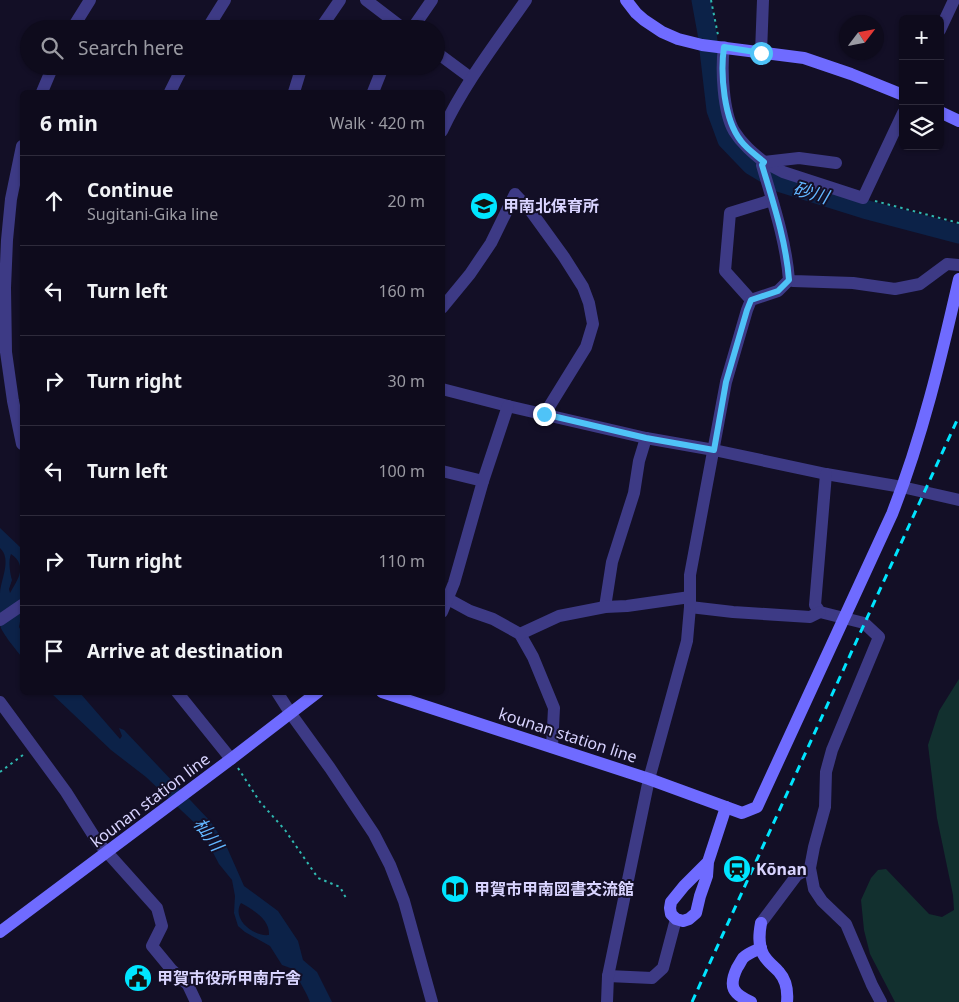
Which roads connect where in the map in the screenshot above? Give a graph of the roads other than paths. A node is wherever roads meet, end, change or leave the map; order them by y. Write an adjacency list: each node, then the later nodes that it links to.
1 (90, 0): 10 (street)
2 (225, 0): 11 (street)
3 (340, 0): 12 (street)
4 (366, 0): 13 (street)
5 (432, 0): 14 (street)
6 (526, 0): 23 (street)
7 (626, 0): 16 (main road)
8 (763, 0): 17 (street)
9 (954, 0): 15 (street)
10 (78, 20)
11 (213, 20)
12 (326, 20)
13 (392, 20)
14 (417, 20)
15 (944, 21)
16 (720, 47): 17 (main road); 33 (street)
17 (761, 53): 28 (main road)
18 (445, 59): 23 (street)
19 (49, 75): 24 (street)
20 (179, 75): 25 (street)
21 (299, 75): 26 (street)
22 (380, 75): 27 (street)
23 (471, 78): 32 (street)
24 (43, 90)
25 (171, 90)
26 (295, 90)
27 (374, 90)
28 (899, 93)
29 (944, 114): 30 (main road)
30 (959, 121)
31 (899, 122): 33 (street)
32 (445, 125)
33 (763, 163): 34 (street); 37 (street)
34 (836, 163)
35 (20, 168): 36 (street)
36 (17, 200): 46 (street)
37 (772, 200): 40 (street); 41 (street)
38 (959, 265): 40 (street)
39 (959, 279): 52 (main road)
40 (789, 280): 41 (street)
41 (751, 300): 48 (street)
42 (445, 304): 45 (street)
43 (445, 390): 44 (street)
44 (508, 406): 45 (street); 51 (street)
45 (544, 414): 47 (street)
46 (20, 434)
47 (646, 438): 48 (street); 59 (street)
48 (714, 450): 50 (street); 56 (street)
49 (445, 472): 51 (street)
50 (826, 474): 52 (street); 60 (street)
51 (483, 481): 54 (street)
52 (902, 487): 53 (street); 61 (main road)
53 (959, 500)
54 (448, 582): 55 (street)
55 (448, 600): 58 (street); 63 (street)
56 (690, 602): 59 (street); 60 (street); 73 (street)
57 (20, 606): 62 (street)
58 (445, 606)
59 (605, 606): 63 (street)
60 (820, 612): 61 (street)
61 (843, 618): 74 (main road, kounan station line); 77 (street)
62 (0, 620)
63 (520, 634): 71 (street)
64 (179, 695): 72 (street)
65 (279, 695): 70 (street)
66 (314, 695): 70 (main road, kounan station line)
67 (401, 695): 68 (main road, kounan station line)
68 (413, 697): 71 (main road, kounan station line)
69 (0, 702): 75 (street)
70 (291, 714): 72 (main road, kounan station line); 86 (street)
71 (552, 747): 73 (main road, kounan station line)
72 (227, 762): 75 (main road, kounan station line)
73 (649, 779): 74 (main road, kounan station line); 84 (street)
74 (726, 807): 76 (main road)
75 (112, 848): 82 (main road, kounan station line); 85 (street)
76 (708, 862): 78 (main road); 79 (main road)
77 (810, 868): 81 (street); 90 (street)
78 (687, 884): 79 (main road); 80 (main road)
79 (701, 892): 80 (main road)
80 (676, 919): 84 (street)
81 (761, 923): 83 (main road)
82 (0, 932)
83 (761, 948): 88 (main road); 89 (main road)
84 (608, 976): 87 (street)
85 (196, 1002)
86 (432, 1002)
87 (607, 1002)
88 (751, 1002)
89 (787, 1002)
90 (881, 1002)

